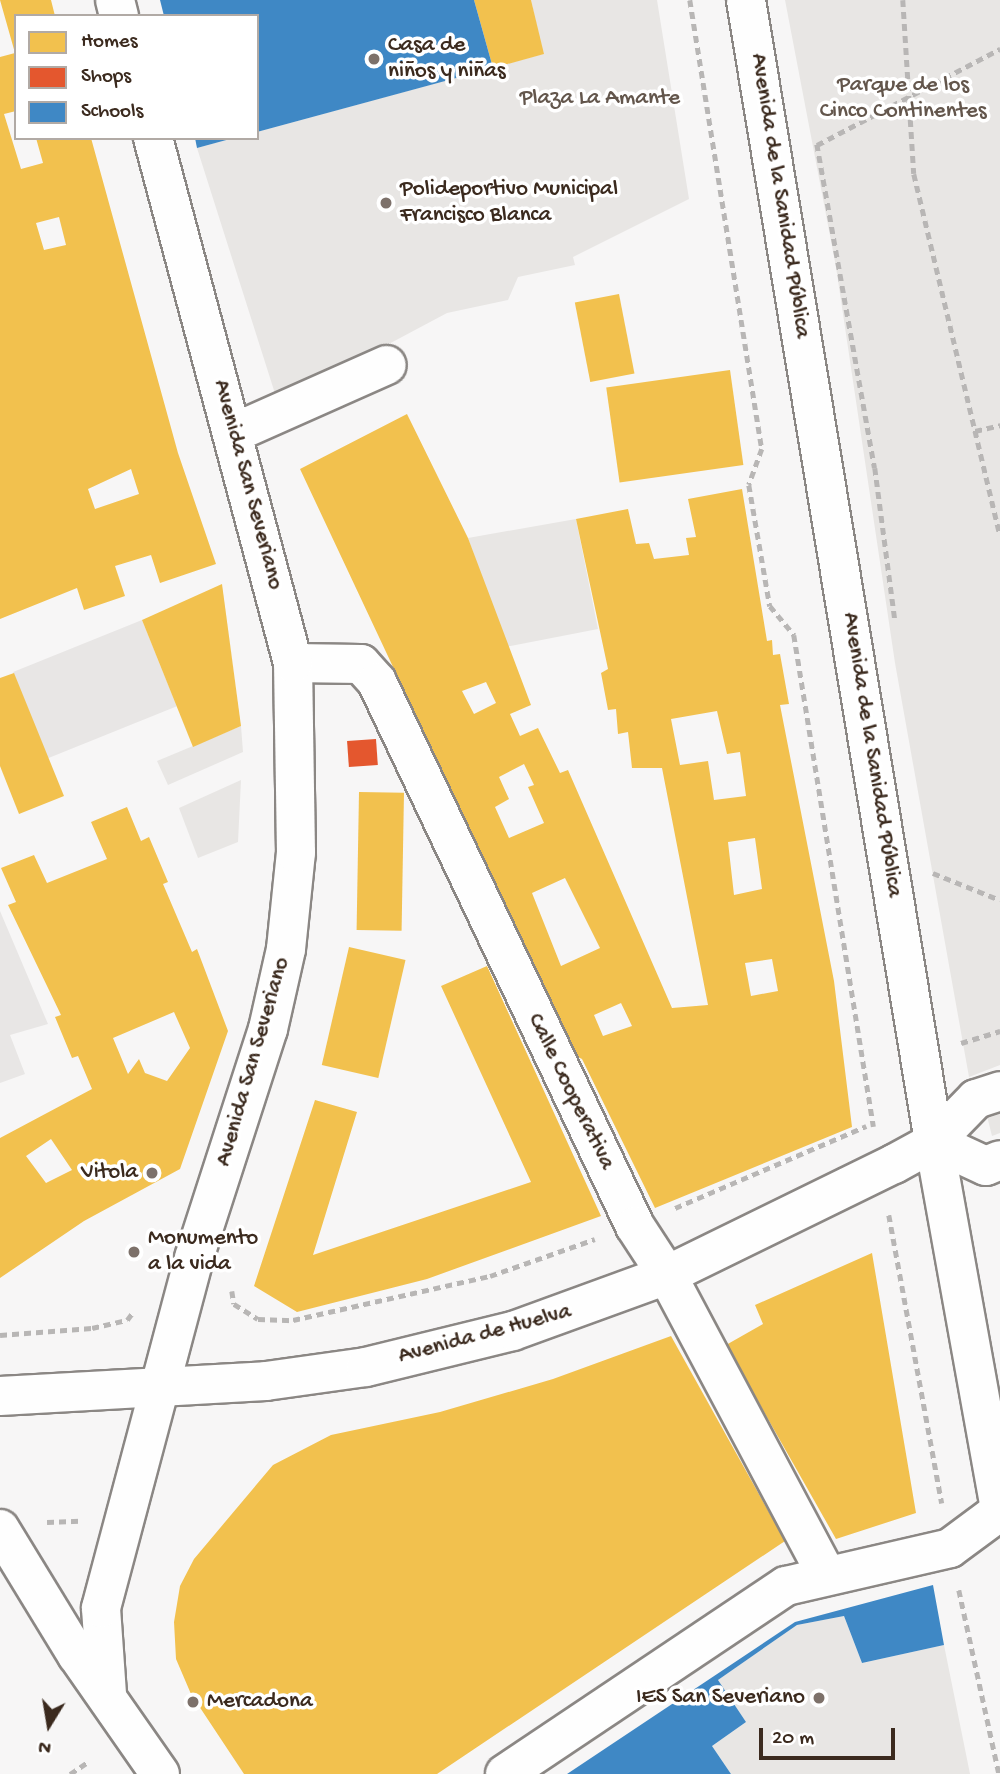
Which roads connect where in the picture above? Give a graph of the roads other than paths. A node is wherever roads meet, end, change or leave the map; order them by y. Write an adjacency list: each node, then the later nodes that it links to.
1 (747, 0): 7 (street, Avenida de la Sanidad Pública)
2 (154, 140): 4 (street, Avenida San Severiano)
3 (387, 365): 4 (street)
4 (234, 433): 5 (street, Avenida San Severiano)
5 (293, 663): 9 (street, Calle Cooperativa); 10 (street, Avenida San Severiano)
6 (1000, 1091): 7 (street, Avenida de Huelva)
7 (934, 1142): 8 (street); 9 (street, Avenida de Huelva); 12 (street, Avenida de la Sanidad Pública)
8 (1000, 1160)
9 (667, 1275): 10 (street, Avenida de Huelva); 14 (street, Calle Cooperativa)
10 (158, 1387): 11 (street, Avenida de Huelva); 15 (street, Avenida San Severiano)
11 (0, 1396)
12 (1000, 1511): 14 (street)
13 (11, 1526): 15 (street)
14 (826, 1574): 17 (street)
15 (107, 1694): 16 (street)
16 (160, 1774)
17 (505, 1774)

